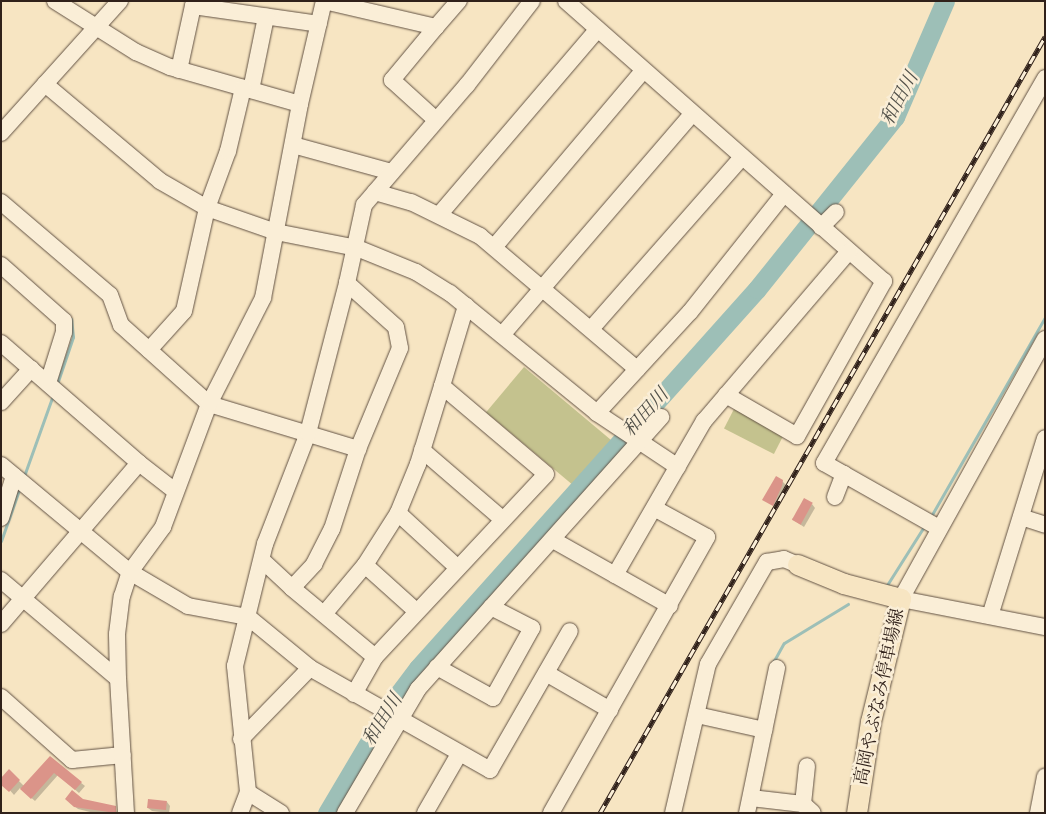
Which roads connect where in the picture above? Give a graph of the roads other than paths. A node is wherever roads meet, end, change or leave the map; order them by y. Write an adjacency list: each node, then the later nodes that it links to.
1 (55, 1): 9 (street)
2 (120, 1): 9 (street)
3 (459, 1): 10 (street)
4 (532, 1): 19 (street)
5 (566, 1): 11 (street)
6 (193, 4): 7 (street); 12 (street)
7 (266, 16): 8 (street); 16 (street)
8 (319, 24): 10 (street); 17 (street)
9 (97, 27): 12 (street); 15 (street)
10 (436, 27): 19 (street)
11 (597, 30): 13 (street); 29 (street)
12 (179, 70): 16 (street)
13 (643, 71): 18 (street); 32 (street)
14 (1045, 78): 60 (street)
15 (45, 84): 20 (street); 27 (street)
16 (247, 89): 17 (street); 27 (street)
17 (300, 104): 21 (street)
18 (692, 114): 22 (street); 37 (street)
19 (436, 120): 23 (street)
20 (1, 134)
21 (293, 145): 23 (street); 31 (street)
22 (742, 157): 25 (street); 39 (street)
23 (391, 172): 24 (street)
24 (375, 192): 29 (street); 33 (street)
25 (784, 194): 30 (street); 45 (street)
26 (1, 202): 43 (street)
27 (207, 208): 31 (street); 43 (street)
28 (836, 212): 30 (street)
29 (439, 215): 32 (street)
30 (817, 223): 34 (street)
31 (276, 232): 33 (street); 50 (street)
32 (495, 246): 37 (street)
33 (357, 248): 36 (street); 38 (street)
34 (849, 251): 48 (street); 48 (street)
35 (1, 265): 47 (street)
36 (347, 283): 53 (street); 56 (street)
37 (543, 287): 39 (street); 40 (street)
38 (466, 306): 40 (street); 46 (street)
39 (590, 329): 45 (street)
40 (502, 335): 51 (street)
41 (1045, 339): 69 (street)
42 (1, 343): 44 (street)
43 (149, 350): 50 (street)
44 (30, 368): 47 (street); 49 (street)
45 (637, 369): 51 (street)
46 (442, 386): 57 (street); 68 (street)
47 (54, 388): 58 (street)
48 (726, 395): 59 (street)
49 (1, 402)
50 (209, 404): 53 (street); 62 (street)
51 (597, 413): 55 (street)
52 (661, 417): 55 (street)
53 (308, 433): 56 (street); 73 (street)
54 (1045, 438): 66 (street)
55 (633, 439): 59 (street); 72 (street)
56 (358, 449): 80 (street)
57 (422, 450): 65 (street); 68 (street)
58 (139, 463): 62 (street); 71 (street)
59 (678, 467): 64 (street)
60 (844, 474): 63 (street); 69 (street)
61 (12, 476): 67 (street); 71 (street)
62 (176, 491): 77 (street)
63 (835, 497)
64 (654, 508): 78 (street); 83 (street)
65 (398, 513): 74 (street); 76 (street)
66 (1020, 517): 70 (street); 87 (street)
67 (1, 518)
68 (501, 518): 76 (street)
69 (931, 524): 82 (street)
70 (1045, 525)
71 (80, 531): 77 (street); 81 (street)
72 (553, 540): 78 (street); 84 (street)
73 (262, 560): 80 (street); 88 (street)
74 (365, 565): 85 (street); 86 (street)
75 (798, 565): 82 (main road, 高岡やぶなみ停車場線); 102 (street)
76 (457, 567): 85 (street)
77 (130, 572): 88 (street); 97 (street)
78 (615, 575): 83 (street)
79 (1, 580): 81 (street)
80 (292, 588): 86 (street)
81 (22, 599): 89 (street); 97 (street)
82 (901, 599): 87 (street); 119 (main road, 高岡やぶなみ停車場線)
83 (670, 606): 100 (street)
84 (492, 608): 93 (street); 93 (street)
85 (416, 611): 92 (street)
86 (324, 614): 92 (street)
87 (990, 616): 90 (street)
88 (248, 617): 94 (street); 104 (street)
89 (1, 624)
90 (1045, 627)
91 (570, 631): 96 (street)
92 (375, 656): 98 (street)
93 (437, 667): 101 (street)
94 (310, 668): 98 (street); 104 (street)
95 (777, 668): 103 (street)
96 (546, 673): 100 (street); 105 (street)
97 (118, 679): 106 (street)
98 (354, 694): 101 (street)
99 (1, 697): 106 (street)
100 (610, 710): 117 (street)
101 (390, 715): 105 (street); 115 (street)
102 (697, 715): 103 (street); 118 (street)
103 (764, 730): 110 (street)
104 (241, 739): 109 (street)
105 (459, 754): 116 (street)
106 (123, 755): 112 (street)
107 (807, 766): 111 (street)
108 (1044, 786): 120 (street)
109 (248, 792): 113 (street); 114 (street)
110 (749, 805): 111 (street)
111 (808, 808)
112 (126, 813)
113 (240, 813)
114 (282, 813)
115 (345, 813)
116 (425, 813)
117 (550, 813)
118 (673, 813)
119 (857, 813)
120 (1038, 813)

